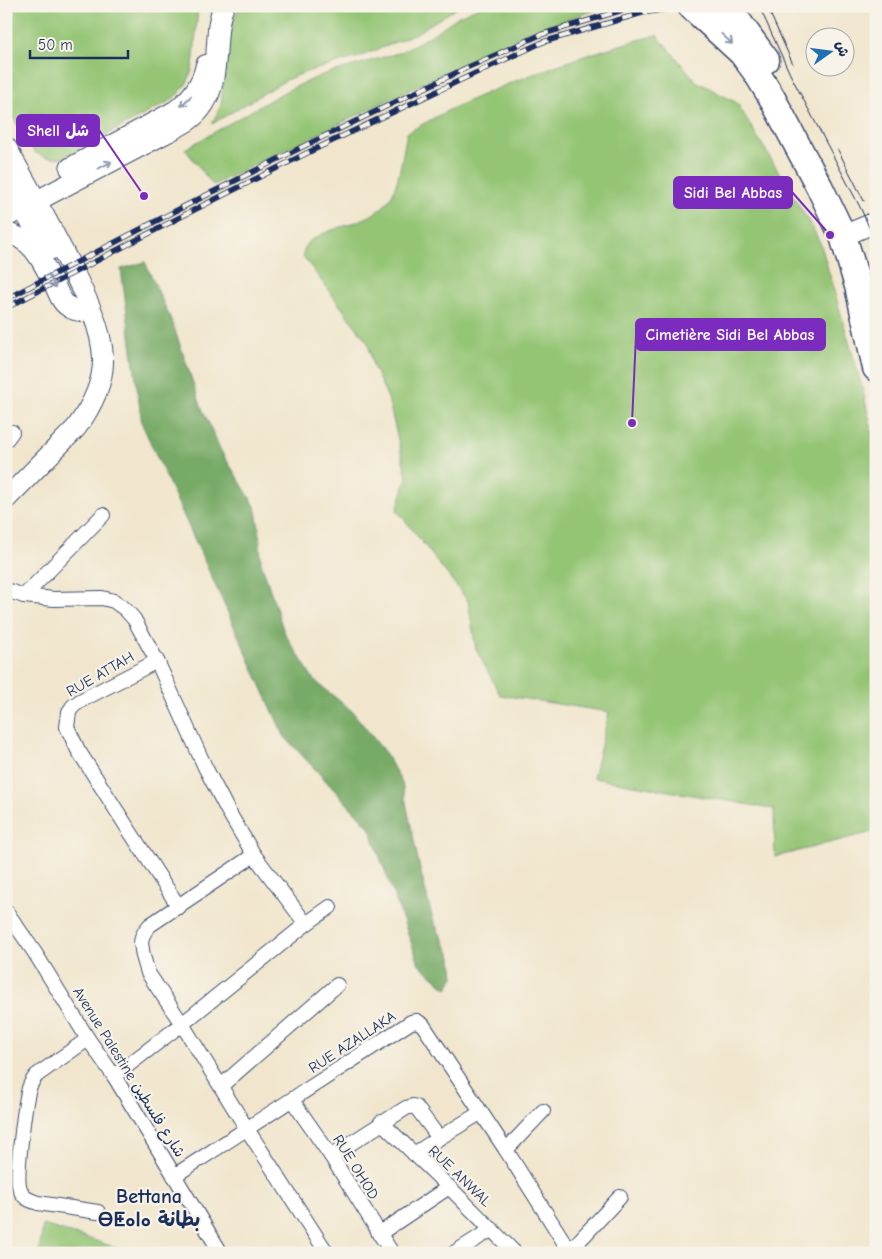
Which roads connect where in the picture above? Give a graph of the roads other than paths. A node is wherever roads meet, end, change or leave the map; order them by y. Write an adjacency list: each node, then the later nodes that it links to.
1 (210, 6): 7 (main road, one-way to 7)
2 (224, 6): 6 (main road, one-way to 2)
3 (691, 6): 8 (highway, one-way to 8)
4 (725, 6): 8 (highway)
5 (6, 147): 7 (main road)
6 (62, 188): 7 (main road); 11 (main road)
7 (18, 200): 11 (main road)
8 (858, 230): 10 (highway); 12 (highway)
9 (6, 233): 11 (main road, one-way to 11)
10 (876, 301)
11 (90, 319): 13 (main road); 14 (main road)
12 (876, 368)
13 (6, 486)
14 (6, 498)
15 (103, 514): 17 (street)
16 (6, 590): 17 (street)
17 (24, 596): 18 (street)
18 (157, 661): 19 (street, RUE ATTAH); 21 (street, RUE ATTAH)
19 (254, 856): 21 (street); 23 (street, RUE ATTAH)
20 (330, 906): 23 (street)
21 (179, 907): 25 (street)
22 (6, 911): 26 (street, Avenue Palestine شارع فلسطين)
23 (306, 924): 25 (street)
24 (337, 985): 28 (street)
25 (182, 1024): 27 (street); 28 (street)
26 (88, 1039): 27 (street, Avenue Palestine شارع فلسطين); 41 (street)
27 (114, 1076): 38 (street, Avenue Palestine شارع فلسطين)
28 (221, 1086): 33 (street)
29 (292, 1100): 31 (street, RUE AZALLAKA); 33 (street, RUE AZALLAKA); 37 (street, RUE OHOD)
30 (544, 1111): 35 (street)
31 (480, 1113): 34 (street); 35 (street, RUE AZALLAKA)
32 (381, 1122): 34 (street); 36 (street, RUE ANWAL); 37 (street)
33 (247, 1129): 38 (street, RUE AZALLAKA); 46 (street)
34 (439, 1138): 36 (street)
35 (506, 1150): 45 (street, RUE AZALLAKA)
36 (414, 1154): 39 (street, RUE ANWAL)
37 (331, 1156): 43 (street, RUE OHOD)
38 (174, 1176): 44 (street, Avenue Palestine شارع فلسطين)
39 (449, 1187): 42 (street, RUE ANWAL); 43 (street)
40 (620, 1197): 45 (street)
41 (98, 1212)
42 (492, 1229): 48 (street); 49 (street, RUE ANWAL)
43 (379, 1234): 47 (street, RUE OHOD)
44 (215, 1250)
45 (567, 1252)
46 (327, 1253)
47 (392, 1253)
48 (454, 1253)
49 (515, 1253)

